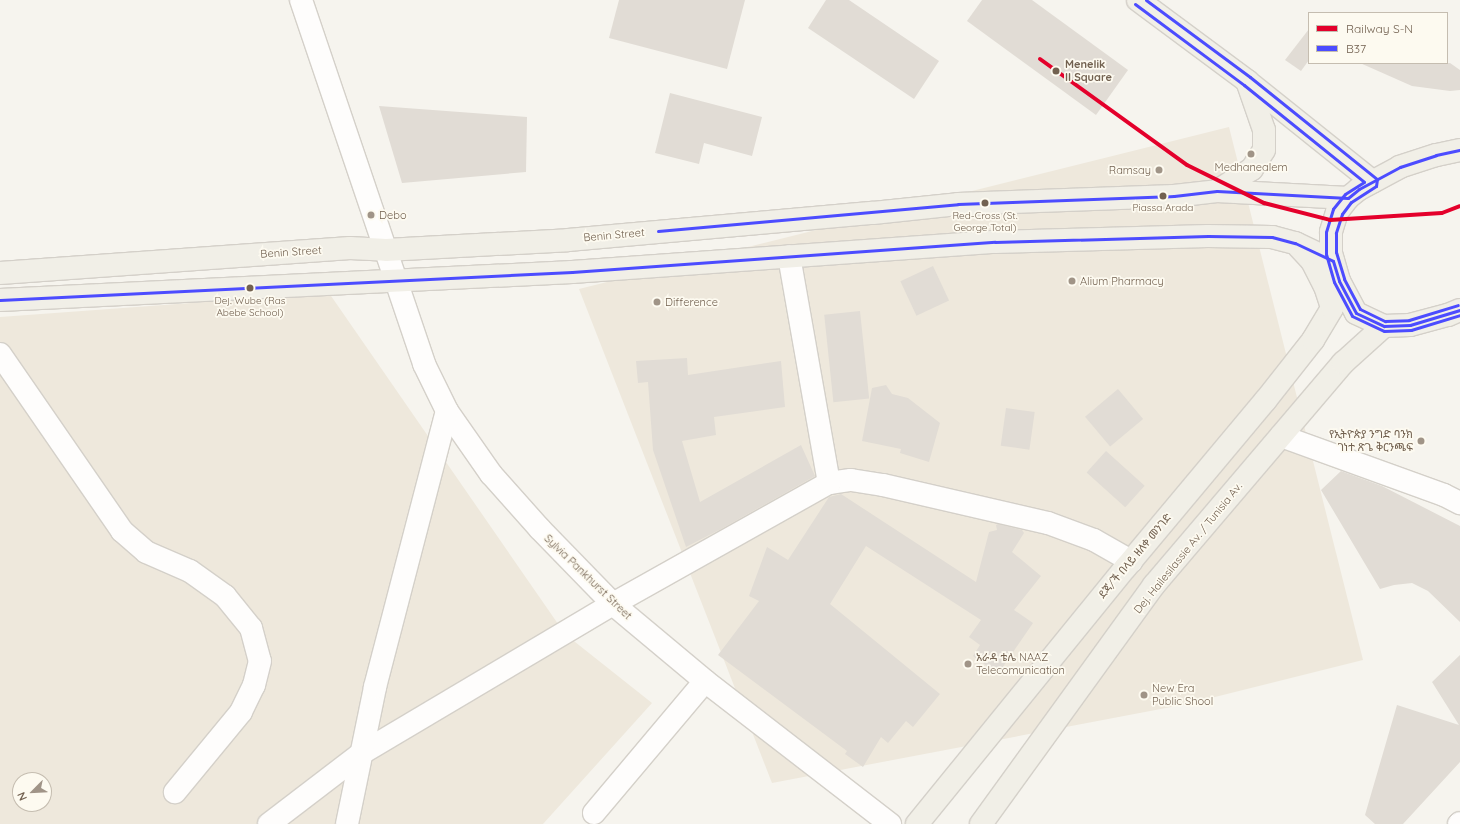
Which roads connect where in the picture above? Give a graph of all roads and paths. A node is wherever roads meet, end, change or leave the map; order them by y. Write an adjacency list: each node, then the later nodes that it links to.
1 (301, 0): 10 (street, Sylvia Pankhurst Street)
2 (1138, 0): 3 (main road)
3 (1246, 81): 5 (main road); 6 (main road)
4 (1460, 150): 5 (main road)
5 (1373, 182): 7 (main road)
6 (1217, 191): 7 (main road, Benin Street); 8 (main road, Benin Street)
7 (1348, 198): 12 (main road)
8 (568, 240): 10 (main road, Benin Street); 13 (main road)
9 (1296, 243): 11 (main road); 12 (main road); 17 (main road)
10 (386, 250): 14 (main road, Benin Street); 15 (street, Sylvia Pankhurst Street)
11 (789, 257): 13 (main road); 23 (street)
12 (1336, 271): 17 (main road, ደጃ/ች በላይ ዘለቀ መንገድ); 19 (main road)
13 (572, 272): 15 (main road)
14 (0, 273)
15 (394, 280): 16 (main road); 21 (street, Sylvia Pankhurst Street)
16 (0, 300)
17 (1332, 308): 25 (main road, ደጃ/ች በላይ ዘለቀ መንገድ)
18 (1460, 310): 19 (main road)
19 (1384, 326): 22 (main road, Dej. Hailesilassie Av. / Tunisia Av.)
20 (0, 354): 29 (street)
21 (448, 411): 26 (street, Sylvia Pankhurst Street); 28 (street)
22 (1281, 436): 24 (street); 35 (main road, Dej. Hailesilassie Av. / Tunisia Av.)
23 (829, 483): 25 (street); 26 (street)
24 (1460, 502)
25 (1131, 561): 34 (main road, ደጃ/ች በላይ ዘለቀ መንገድ)
26 (613, 604): 27 (street, Sylvia Pankhurst Street); 28 (street)
27 (705, 681): 30 (street); 33 (street, Sylvia Pankhurst Street)
28 (362, 753): 31 (street); 32 (street)
29 (175, 792)
30 (594, 813)
31 (269, 824)
32 (347, 824)
33 (890, 824)
34 (918, 824)
35 (981, 824)

